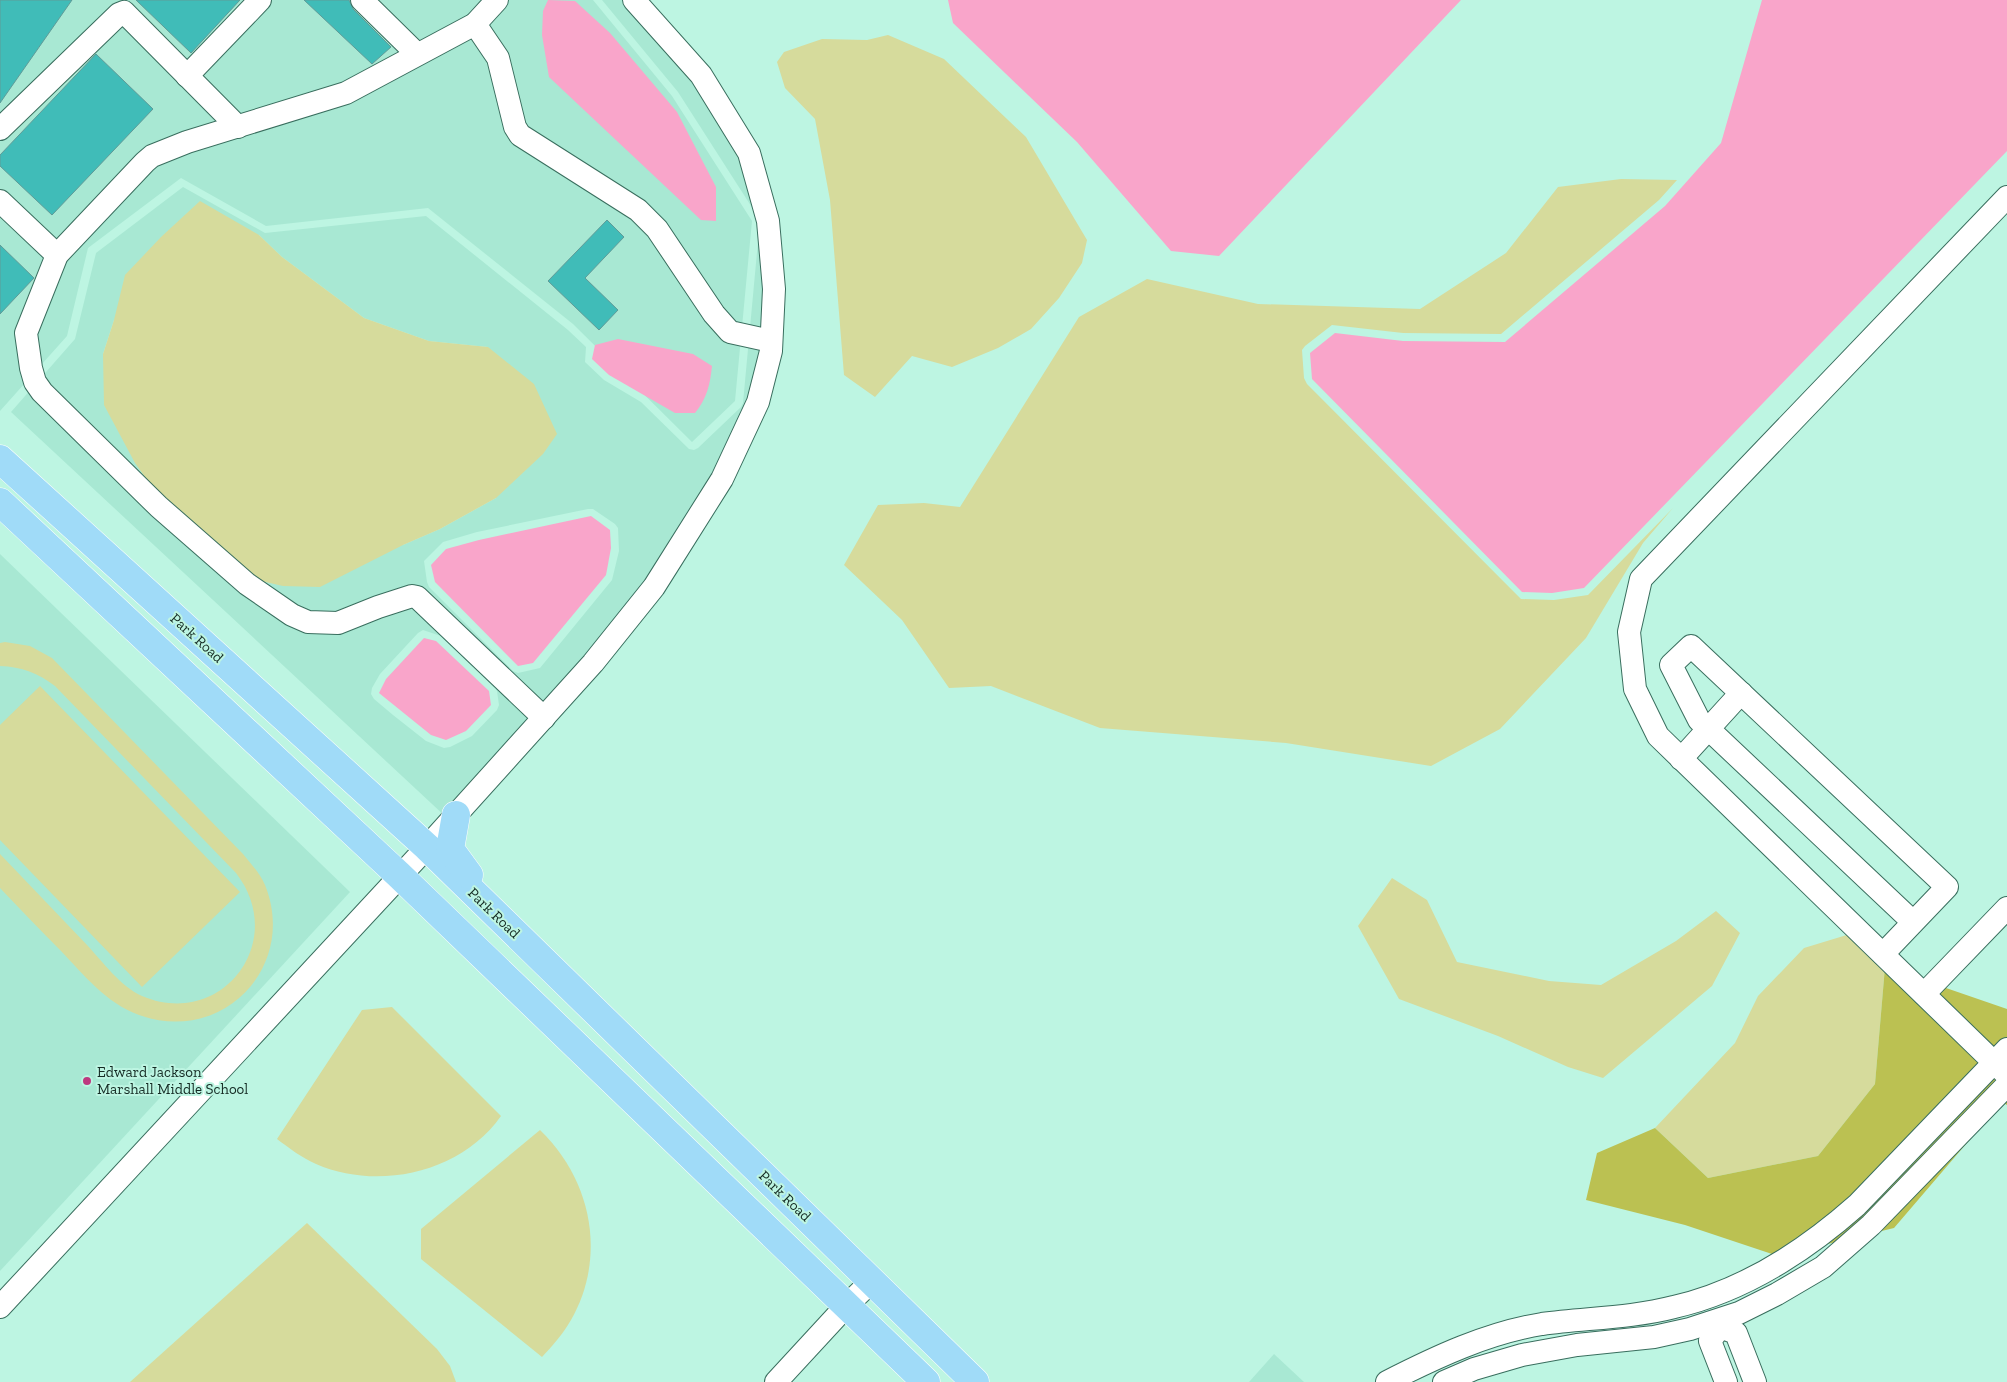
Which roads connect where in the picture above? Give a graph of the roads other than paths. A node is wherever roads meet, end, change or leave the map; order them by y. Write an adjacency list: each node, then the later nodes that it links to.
1 (260, 0): 7 (street)
2 (362, 0): 6 (street)
3 (496, 0): 5 (street)
4 (634, 0): 13 (street)
5 (475, 24): 6 (street); 13 (street)
6 (417, 54): 8 (street)
7 (187, 76): 8 (street); 9 (street)
8 (238, 127): 12 (street)
9 (0, 129)
10 (2007, 197): 20 (street)
11 (0, 201): 12 (street)
12 (56, 255): 18 (street)
13 (771, 341): 18 (street)
14 (0, 458): 22 (main road, Park Road)
15 (0, 502): 16 (main road)
16 (206, 694): 22 (main road); 23 (main road)
17 (1741, 694): 19 (street); 19 (street); 25 (street)
18 (544, 718): 21 (street)
19 (1708, 730): 20 (street); 25 (street)
20 (1682, 758): 26 (street)
21 (456, 815): 22 (street); 28 (main road)
22 (426, 847): 23 (street); 28 (main road, Park Road)
23 (399, 875): 28 (main road); 33 (main road); 34 (street)
24 (2007, 908): 27 (street)
25 (1913, 922): 26 (street)
26 (1883, 954): 27 (street)
27 (1924, 994): 29 (street)
28 (602, 1019): 31 (main road, Park Road)
29 (2003, 1062): 32 (street)
30 (2007, 1085): 35 (street)
31 (873, 1280): 33 (street); 39 (main road, Park Road)
32 (1707, 1296): 35 (street); 40 (street)
33 (847, 1305): 36 (street); 37 (main road); 38 (main road)
34 (0, 1307)
35 (1719, 1323): 41 (street); 42 (street); 43 (street)
36 (776, 1382)
37 (926, 1382)
38 (955, 1382)
39 (976, 1382)
40 (1387, 1382)
41 (1444, 1382)
42 (1726, 1382)
43 (1755, 1382)

